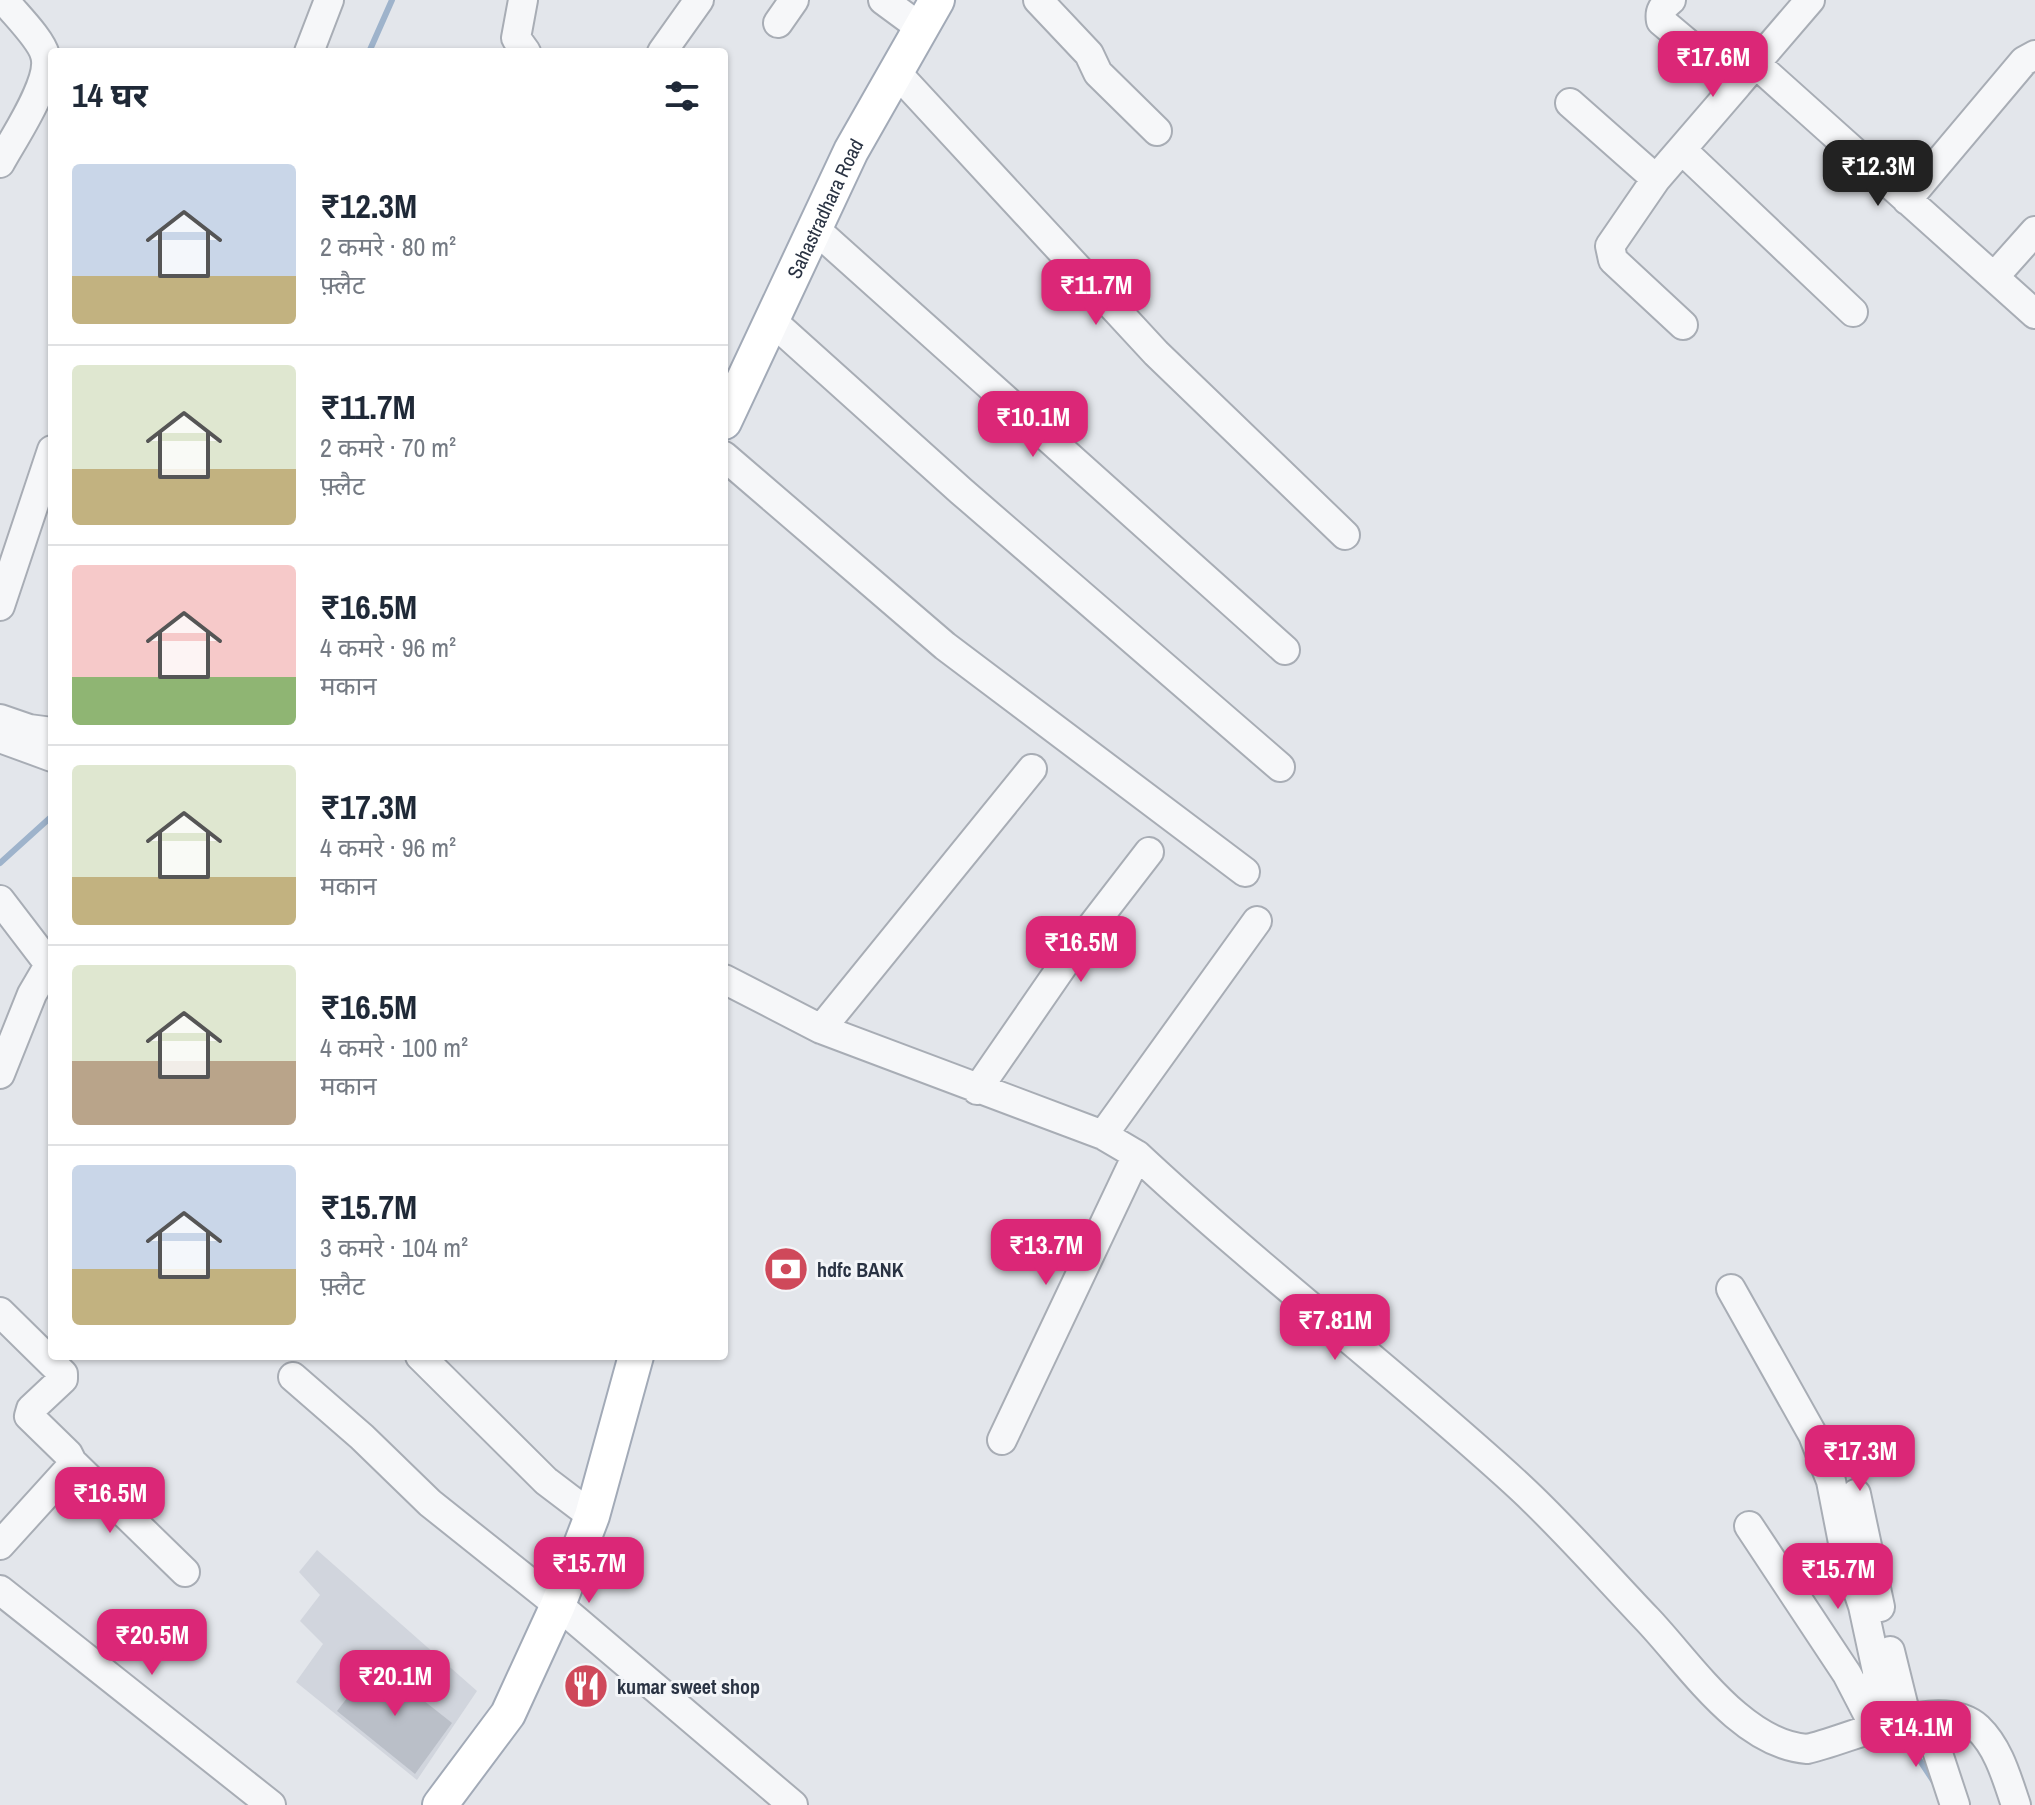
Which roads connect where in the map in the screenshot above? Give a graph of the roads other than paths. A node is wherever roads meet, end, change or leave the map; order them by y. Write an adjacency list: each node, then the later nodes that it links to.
1 (4, 0): 16 (street)
2 (329, 0): 12 (street)
3 (523, 0): 13 (street)
4 (699, 0): 14 (street)
5 (794, 0): 11 (street)
6 (883, 0): 10 (street)
7 (1038, 0): 21 (street)
8 (1671, 0): 19 (street)
9 (1810, 0): 19 (street)
10 (929, 14): 18 (main road, Sahastradhara Road)
11 (778, 23)
12 (311, 48)
13 (523, 48)
14 (665, 48)
15 (2035, 55): 25 (street)
16 (48, 66)
17 (48, 71): 23 (street)
18 (896, 72): 26 (main road, Sahastradhara Road); 36 (street)
19 (1746, 74): 22 (street); 25 (street)
20 (1570, 103): 24 (street)
21 (1157, 131)
22 (1682, 150): 24 (street); 29 (street)
23 (0, 163)
24 (1656, 179): 32 (street)
25 (1907, 200): 28 (street)
26 (815, 229): 31 (main road, Sahastradhara Road); 38 (street)
27 (2035, 231): 28 (street)
28 (1994, 277): 30 (street)
29 (1853, 312)
30 (2035, 314)
31 (772, 321): 33 (main road, Sahastradhara Road); 43 (street)
32 (1683, 325)
33 (728, 414)
34 (728, 459): 46 (street)
35 (48, 462): 37 (street)
36 (1345, 535)
37 (0, 606)
38 (1285, 650)
39 (0, 719): 40 (street)
40 (48, 731)
41 (0, 738): 42 (street)
42 (48, 755)
43 (1280, 767)
44 (1032, 769): 52 (street)
45 (1149, 852): 54 (street)
46 (1245, 872)
47 (3, 910): 49 (street)
48 (1257, 921): 55 (street)
49 (48, 963)
50 (48, 971): 53 (street)
51 (728, 981): 52 (street)
52 (821, 1029): 54 (street)
53 (0, 1074)
54 (977, 1090): 55 (street)
55 (1103, 1135): 56 (street)
56 (1137, 1155): 64 (street); 73 (street)
57 (1731, 1289): 73 (street)
58 (0, 1312): 59 (street)
59 (48, 1359)
60 (49, 1360): 65 (street)
61 (424, 1360): 67 (street)
62 (635, 1360): 67 (main road)
63 (293, 1377): 72 (street)
64 (1002, 1440)
65 (72, 1462): 69 (street); 70 (street)
66 (1856, 1494): 73 (street)
67 (592, 1516): 72 (main road)
68 (1749, 1526): 73 (street)
69 (0, 1545)
70 (185, 1572)
71 (0, 1590): 74 (street)
72 (558, 1605): 75 (main road); 76 (street)
73 (1895, 1721): 77 (street); 78 (street)
74 (271, 1805)
75 (440, 1805)
76 (793, 1805)
77 (1955, 1805)
78 (2016, 1805)

